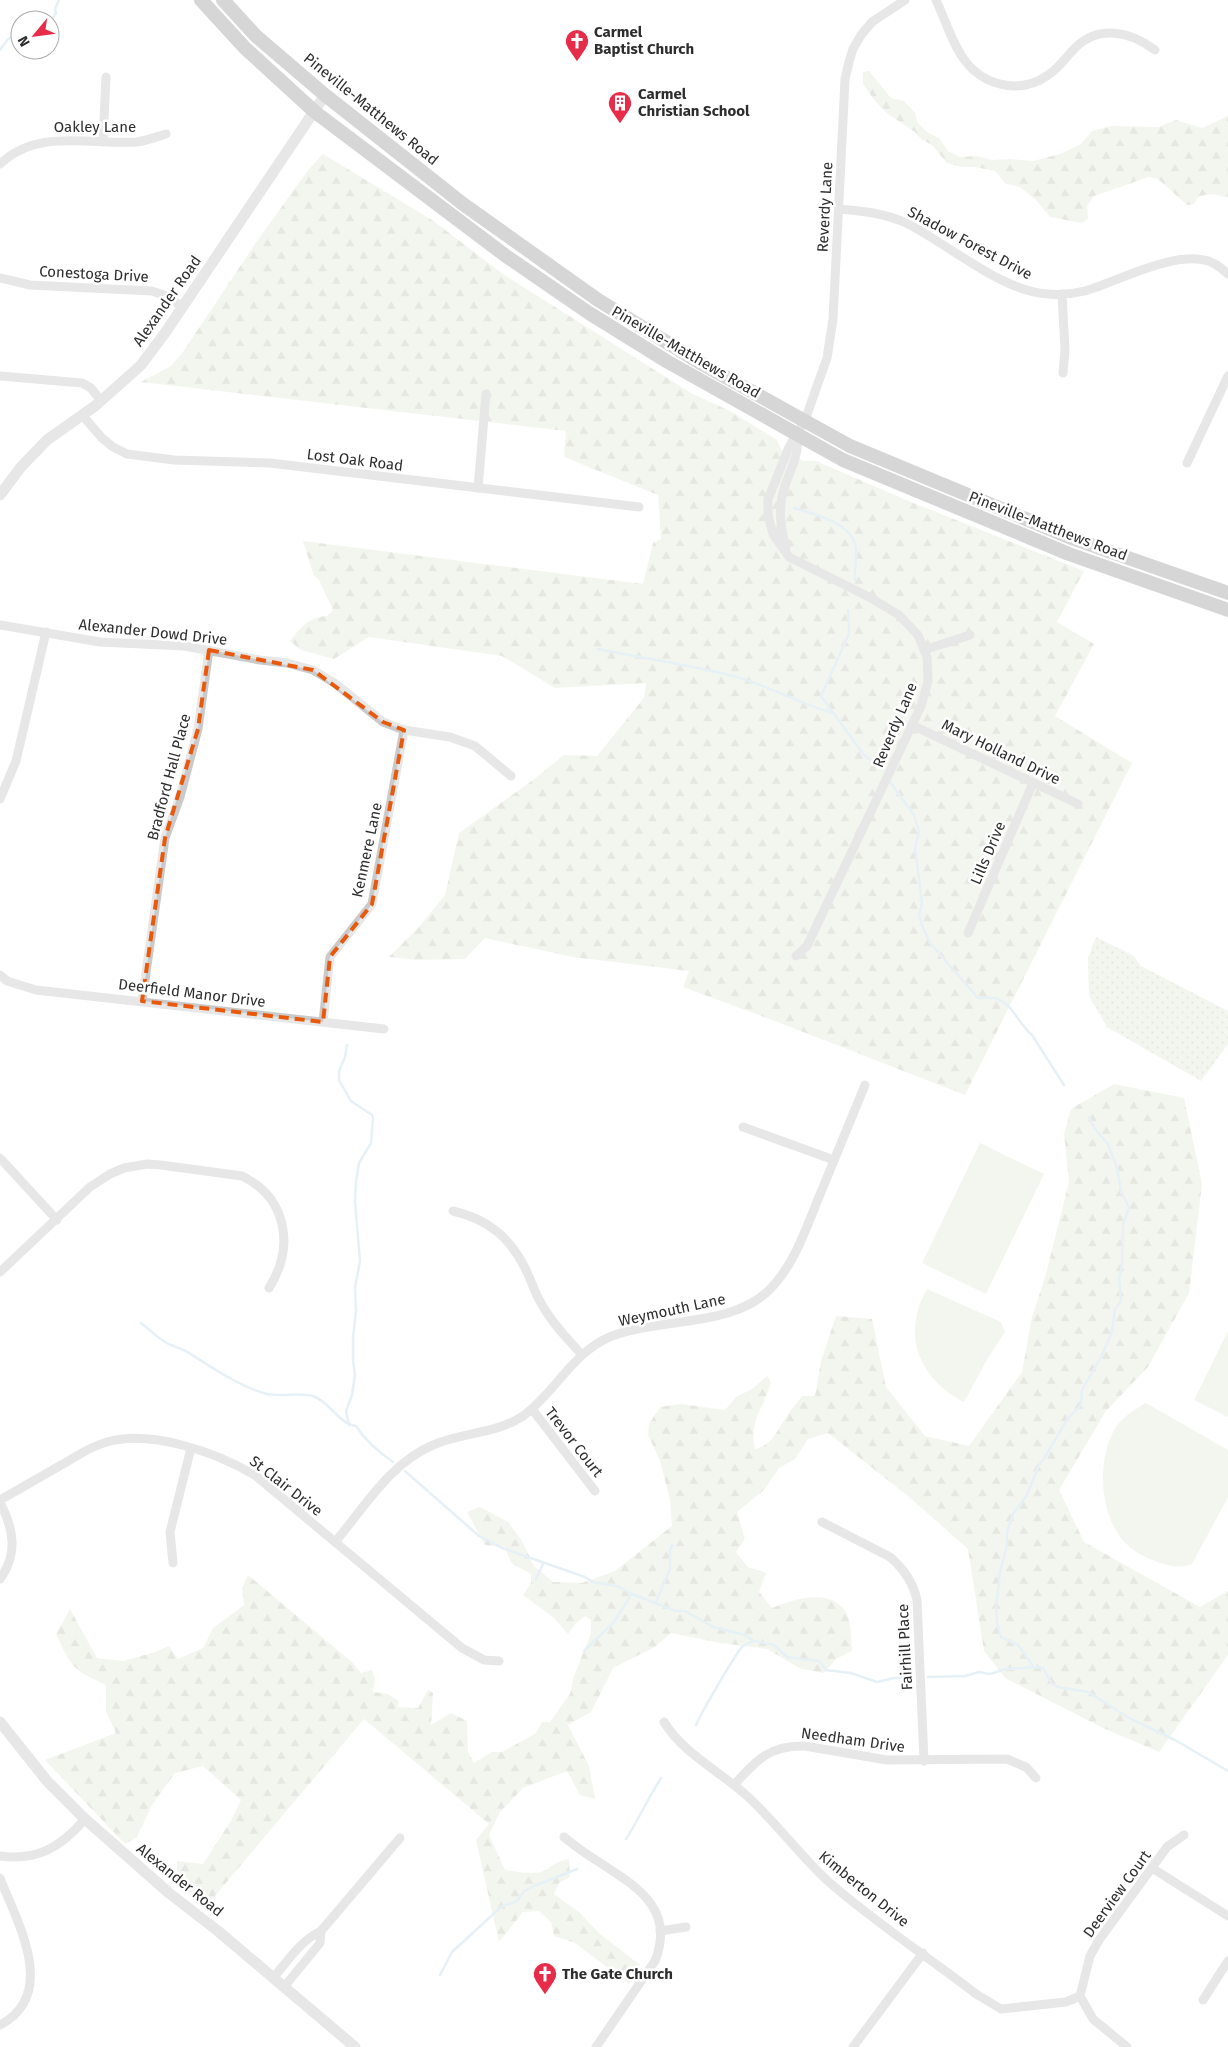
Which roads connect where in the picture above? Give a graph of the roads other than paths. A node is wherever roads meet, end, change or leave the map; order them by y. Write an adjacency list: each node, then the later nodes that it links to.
1 (201, 0): 8 (main road, Pineville-Matthews Road)
2 (223, 0): 7 (main road, Pineville-Matthews Road)
3 (905, 0): 12 (street, Reverdy Lane)
4 (936, 0): 5 (street)
5 (1155, 50)
6 (106, 77): 10 (street)
7 (325, 95): 8 (street, Alexander Road); 23 (main road, Pineville-Matthews Road)
8 (314, 112): 16 (street, Alexander Road); 24 (main road, Pineville-Matthews Road)
9 (166, 134): 10 (street, Oakley Lane)
10 (103, 142): 11 (street, Oakley Lane)
11 (0, 164)
12 (839, 209): 15 (street, Shadow Forest Drive); 23 (street, Reverdy Lane)
13 (1228, 274): 15 (street, Shadow Forest Drive)
14 (0, 278): 16 (street, Conestoga Drive)
15 (1062, 294): 17 (street)
16 (183, 306): 21 (street, Alexander Road)
17 (1062, 373)
18 (0, 376): 21 (street)
19 (1228, 376): 25 (street)
20 (486, 394): 26 (street)
21 (101, 401): 22 (street, Alexander Road)
22 (82, 415): 26 (street, Lost Oak Road); 27 (street, Alexander Road)
23 (805, 420): 24 (street, Reverdy Lane); 30 (main road, Pineville-Matthews Road)
24 (798, 434): 29 (street, Reverdy Lane); 29 (street, Reverdy Lane); 31 (main road, Pineville-Matthews Road)
25 (1187, 463)
26 (478, 488): 28 (street, Lost Oak Road)
27 (0, 495)
28 (639, 507)
29 (789, 557): 36 (street, Reverdy Lane)
30 (1228, 593)
31 (1228, 610)
32 (0, 625): 33 (street, Alexander Dowd Drive)
33 (46, 632): 35 (street, Alexander Dowd Drive); 41 (street)
34 (970, 634): 36 (street)
35 (209, 650): 38 (street, Alexander Dowd Drive); 46 (street, Bradford Hall Place)
36 (924, 650): 37 (street, Reverdy Lane)
37 (912, 725): 40 (street, Mary Holland Drive); 44 (street, Reverdy Lane)
38 (404, 730): 39 (street, Alexander Dowd Drive); 47 (street, Kenmere Lane)
39 (511, 776)
40 (1033, 783): 42 (street, Mary Holland Drive); 43 (street, Lills Drive)
41 (0, 799)
42 (1078, 804)
43 (968, 933)
44 (796, 956)
45 (0, 975): 46 (street, Deerfield Manor Drive)
46 (142, 1001): 47 (street, Deerfield Manor Drive)
47 (323, 1022): 48 (street, Deerfield Manor Drive)
48 (384, 1029)
49 (865, 1085): 52 (street, Weymouth Lane)
50 (743, 1127): 52 (street)
51 (0, 1158): 54 (street)
52 (834, 1160): 57 (street, Weymouth Lane)
53 (453, 1211): 57 (street)
54 (57, 1220): 55 (street); 56 (street)
55 (0, 1272)
56 (269, 1288)
57 (582, 1354): 58 (street, Weymouth Lane)
58 (532, 1409): 60 (street, Trevor Court); 63 (street, Weymouth Lane)
59 (190, 1448): 61 (street, St Clair Drive); 63 (street, St Clair Drive); 64 (street)
60 (595, 1491)
61 (0, 1501): 65 (street)
62 (822, 1522): 69 (street, Fairhill Place)
63 (335, 1542): 66 (street, St Clair Drive)
64 (174, 1563)
65 (0, 1579)
66 (499, 1661)
67 (0, 1722): 72 (street, Alexander Road)
68 (664, 1722): 71 (street, Kimberton Drive)
69 (924, 1761): 70 (street, Needham Drive); 71 (street, Needham Drive)
70 (1036, 1778)
71 (734, 1785): 83 (street, Kimberton Drive)
72 (85, 1819): 76 (street); 85 (street, Alexander Road)
73 (1184, 1835): 77 (street, Deerview Court)
74 (564, 1837): 81 (street)
75 (400, 1838): 82 (street)
76 (0, 1856)
77 (1152, 1868): 79 (street); 87 (street, Deerview Court)
78 (0, 1878): 89 (street)
79 (1228, 1916)
80 (686, 1927): 81 (street)
81 (660, 1930): 91 (street)
82 (321, 1931): 85 (street); 86 (street)
83 (923, 1953): 87 (street, Kimberton Drive); 92 (street)
84 (1228, 1961): 88 (street)
85 (273, 1978): 86 (street, Alexander Road)
86 (284, 1987): 90 (street, Alexander Road)
87 (1080, 1996): 93 (street)
88 (1203, 2000)
89 (0, 2025)
90 (356, 2047)
91 (596, 2047)
92 (853, 2047)
93 (1127, 2047)

